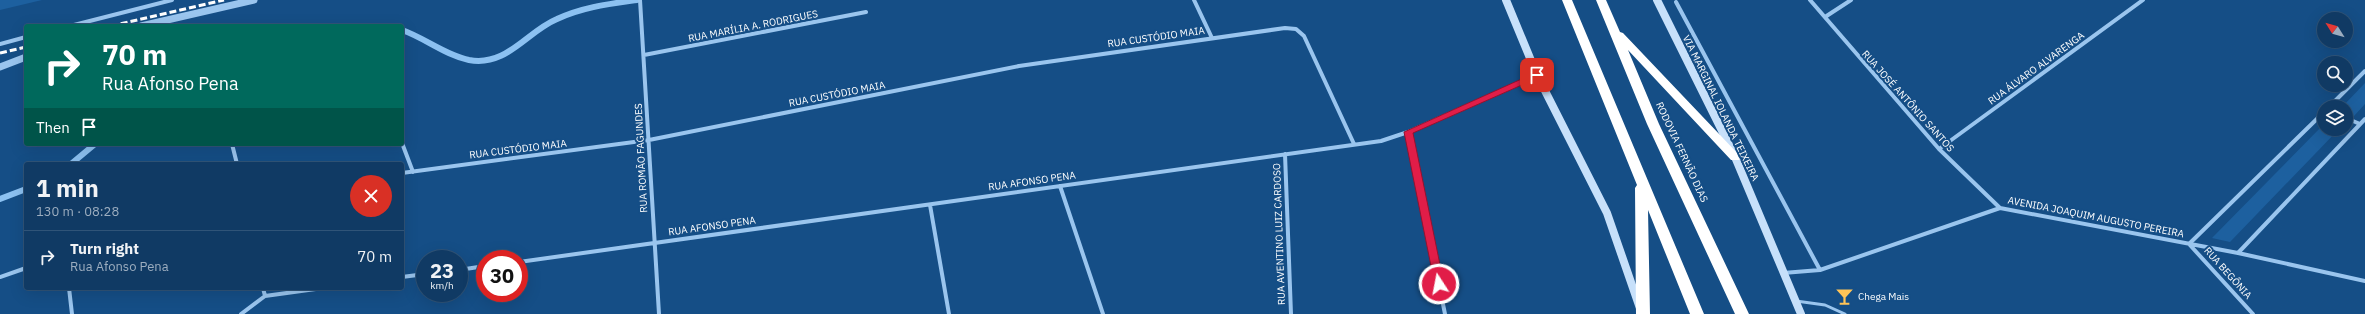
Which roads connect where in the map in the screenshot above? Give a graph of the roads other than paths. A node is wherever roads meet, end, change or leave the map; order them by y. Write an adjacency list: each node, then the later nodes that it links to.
1 (172, 0): 15 (street)
2 (254, 0): 16 (street)
3 (640, 0): 21 (street, RUA ROMÃO FAGUNDES)
4 (1194, 0): 19 (street)
5 (1506, 0): 25 (main road)
6 (1567, 0): 42 (highway)
7 (1601, 0): 17 (highway, RODOVIA FERNÃO DIAS)
8 (1657, 0): 38 (main road, VIA MARGINAL IOLANDA TEIXEIRA)
9 (1810, 0): 14 (street, RUA JOSÉ ANTÔNIO SANTOS)
10 (1851, 0): 14 (street)
11 (2143, 0): 36 (street, RUA ÁLVARO ALVARENGA)
12 (1676, 2): 51 (street)
13 (866, 12): 21 (street, RUA MARÍLIA A. RODRIGUES)
14 (1825, 17): 36 (street, RUA JOSÉ ANTÔNIO SANTOS)
15 (78, 24)
16 (150, 24)
17 (1612, 28): 38 (highway); 71 (highway, RODOVIA FERNÃO DIAS)
18 (24, 38): 20 (street)
19 (1212, 38): 32 (street, RUA CUSTÓDIO MAIA); 33 (street, RUA CUSTÓDIO MAIA)
20 (0, 44)
21 (644, 55): 32 (street, RUA ROMÃO FAGUNDES)
22 (24, 58): 23 (street)
23 (0, 67)
24 (2365, 71): 26 (street)
25 (1537, 75): 31 (street, RUA AFONSO PENA); 69 (main road)
26 (2336, 100)
27 (2317, 119): 47 (street)
28 (2365, 119): 30 (street)
29 (2353, 121): 30 (street)
30 (2360, 124): 48 (street)
31 (1408, 132): 33 (street, RUA AFONSO PENA); 68 (street)
32 (649, 140): 40 (street, RUA CUSTÓDIO MAIA); 46 (street, RUA ROMÃO FAGUNDES)
33 (1354, 144): 37 (street, RUA AFONSO PENA)
34 (232, 146): 39 (street)
35 (403, 146): 40 (street)
36 (1939, 149): 45 (street, RUA JOSÉ ANTÔNIO SANTOS)
37 (1285, 154): 43 (street, RUA AFONSO PENA); 67 (street, RUA AVENTINO LUIZ CARDOSO)
38 (1735, 157): 52 (main road, VIA MARGINAL IOLANDA TEIXEIRA)
39 (236, 162)
40 (413, 172): 41 (street, RUA CUSTÓDIO MAIA)
41 (404, 173)
42 (1641, 180): 69 (highway); 70 (highway)
43 (1060, 186): 44 (street, RUA AFONSO PENA); 66 (street)
44 (930, 204): 46 (street, RUA AFONSO PENA); 65 (street)
45 (2000, 208): 47 (street, AVENIDA JOAQUIM AUGUSTO PEREIRA); 51 (street, AVENIDA JOAQUIM AUGUSTO PEREIRA)
46 (655, 243): 49 (street, RUA AFONSO PENA); 64 (street, RUA ROMÃO FAGUNDES)
47 (2189, 244): 48 (street, AVENIDA JOAQUIM AUGUSTO PEREIRA); 74 (street, RUA BEGÔNIA)
48 (2238, 253): 56 (street, AVENIDA JOAQUIM AUGUSTO PEREIRA)
49 (528, 261)
50 (24, 269): 54 (street)
51 (1820, 270): 52 (street, AVENIDA JOAQUIM AUGUSTO PEREIRA)
52 (1783, 273): 61 (main road, VIA MARGINAL IOLANDA TEIXEIRA)
53 (416, 275): 55 (street)
54 (0, 277)
55 (404, 277)
56 (2365, 281)
57 (69, 290): 62 (street)
58 (264, 290): 60 (street)
59 (308, 290): 60 (street)
60 (265, 296): 63 (street)
61 (1794, 300): 72 (main road, VIA MARGINAL IOLANDA TEIXEIRA); 73 (lane)
62 (72, 314)
63 (241, 314)
64 (659, 314)
65 (949, 314)
66 (1103, 314)
67 (1291, 314)
68 (1445, 314)
69 (1642, 314)
70 (1697, 314)
71 (1742, 314)
72 (1801, 314)
73 (1845, 314)
74 (2253, 314)

